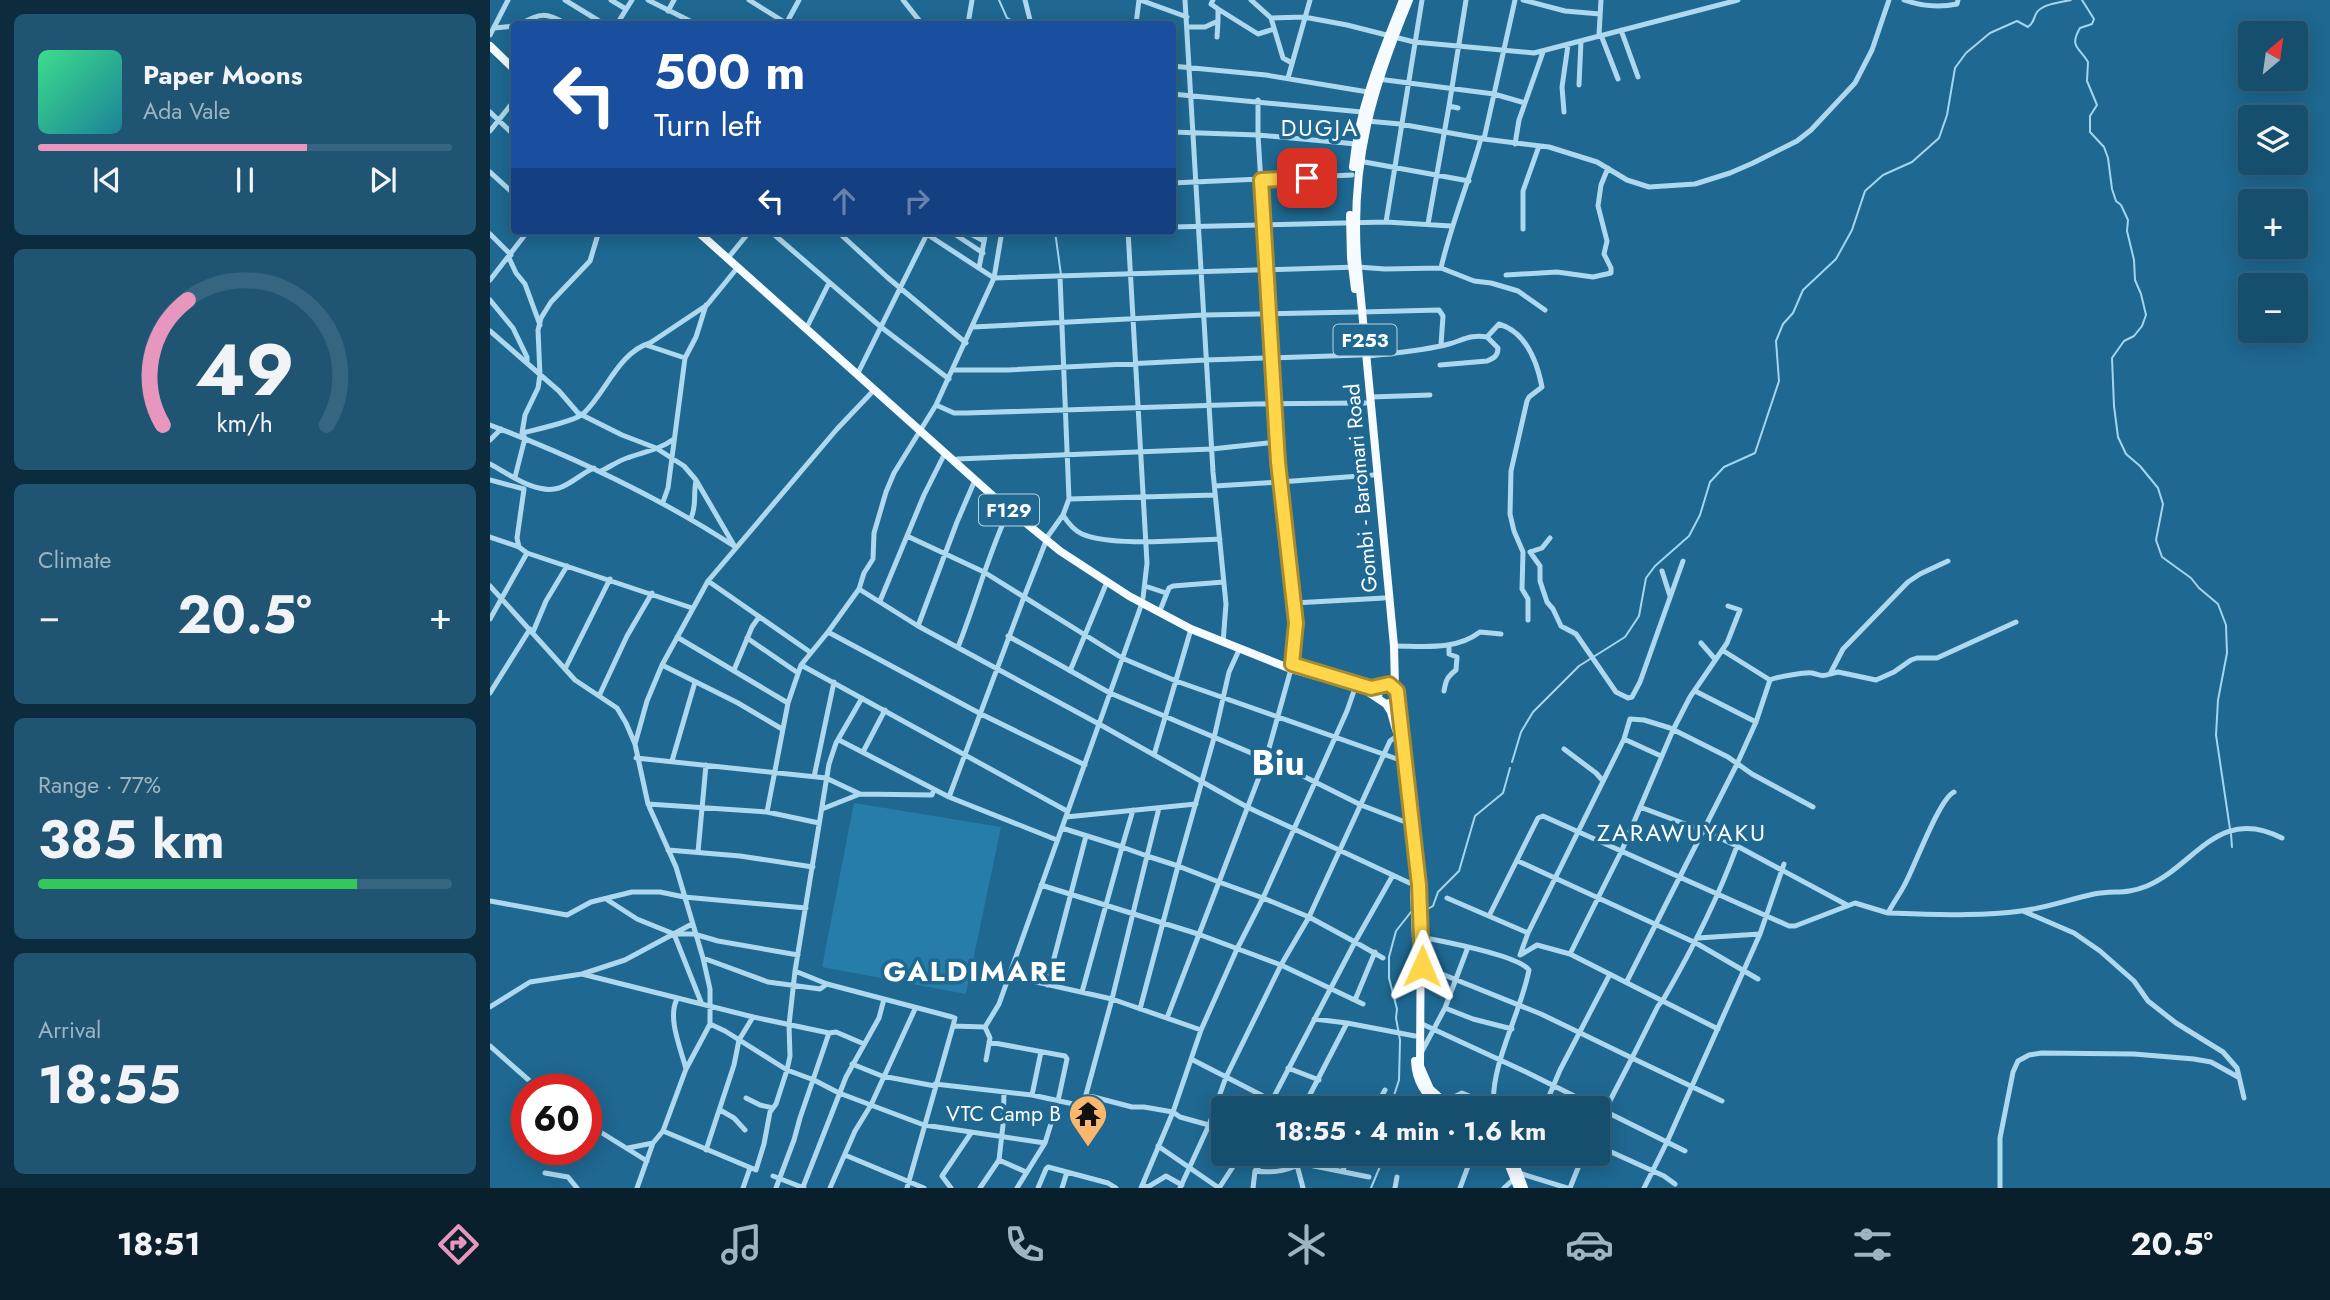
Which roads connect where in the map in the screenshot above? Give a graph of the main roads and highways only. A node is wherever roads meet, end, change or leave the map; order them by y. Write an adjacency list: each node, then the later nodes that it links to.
1 (1403, 0): 3 (main road, Gombi - Baromari Road / F253)
2 (1409, 0): 3 (main road, Gombi - Baromari Road / F253)
3 (1391, 37): 7 (main road, Gombi - Baromari Road / F253); 7 (main road, Gombi - Baromari Road / F253)
4 (490, 43): 5 (main road); 6 (main road)
5 (511, 60)
6 (511, 65)
7 (1353, 223): 11 (main road, Gombi - Baromari Road / F253)
8 (702, 235): 10 (main road, F129)
9 (707, 235): 10 (main road, F129)
10 (729, 257): 12 (main road, F129); 12 (main road, F129)
11 (1368, 400): 13 (main road, Gombi - Baromari Road / F253); 13 (main road, Gombi - Baromari Road / F253)
12 (922, 429): 14 (main road, F129); 14 (main road, F129)
13 (1376, 488): 18 (main road, Gombi - Baromari Road / F253); 18 (main road, Gombi - Baromari Road / F253)
14 (1048, 539): 15 (main road, F129); 15 (main road, F129)
15 (1142, 601): 16 (main road, F129); 16 (main road, F129)
16 (1223, 641): 17 (main road, F129); 17 (main road, F129)
17 (1292, 666): 18 (main road, F129); 19 (main road, F129)
18 (1388, 686): 19 (main road, F253); 20 (main road, F253)
19 (1378, 697): 21 (main road, F253)
20 (1397, 699): 21 (main road); 22 (main road, F253)
21 (1386, 704): 22 (main road, F253)
22 (1419, 914): 23 (main road, F253)
23 (1419, 937): 24 (main road, F253); 25 (main road, F253)
24 (1427, 1096)
25 (1436, 1096)
26 (1513, 1166): 28 (main road)
27 (1515, 1166): 28 (main road)
28 (1517, 1172): 29 (main road); 30 (main road)
29 (1518, 1188)
30 (1524, 1188)

